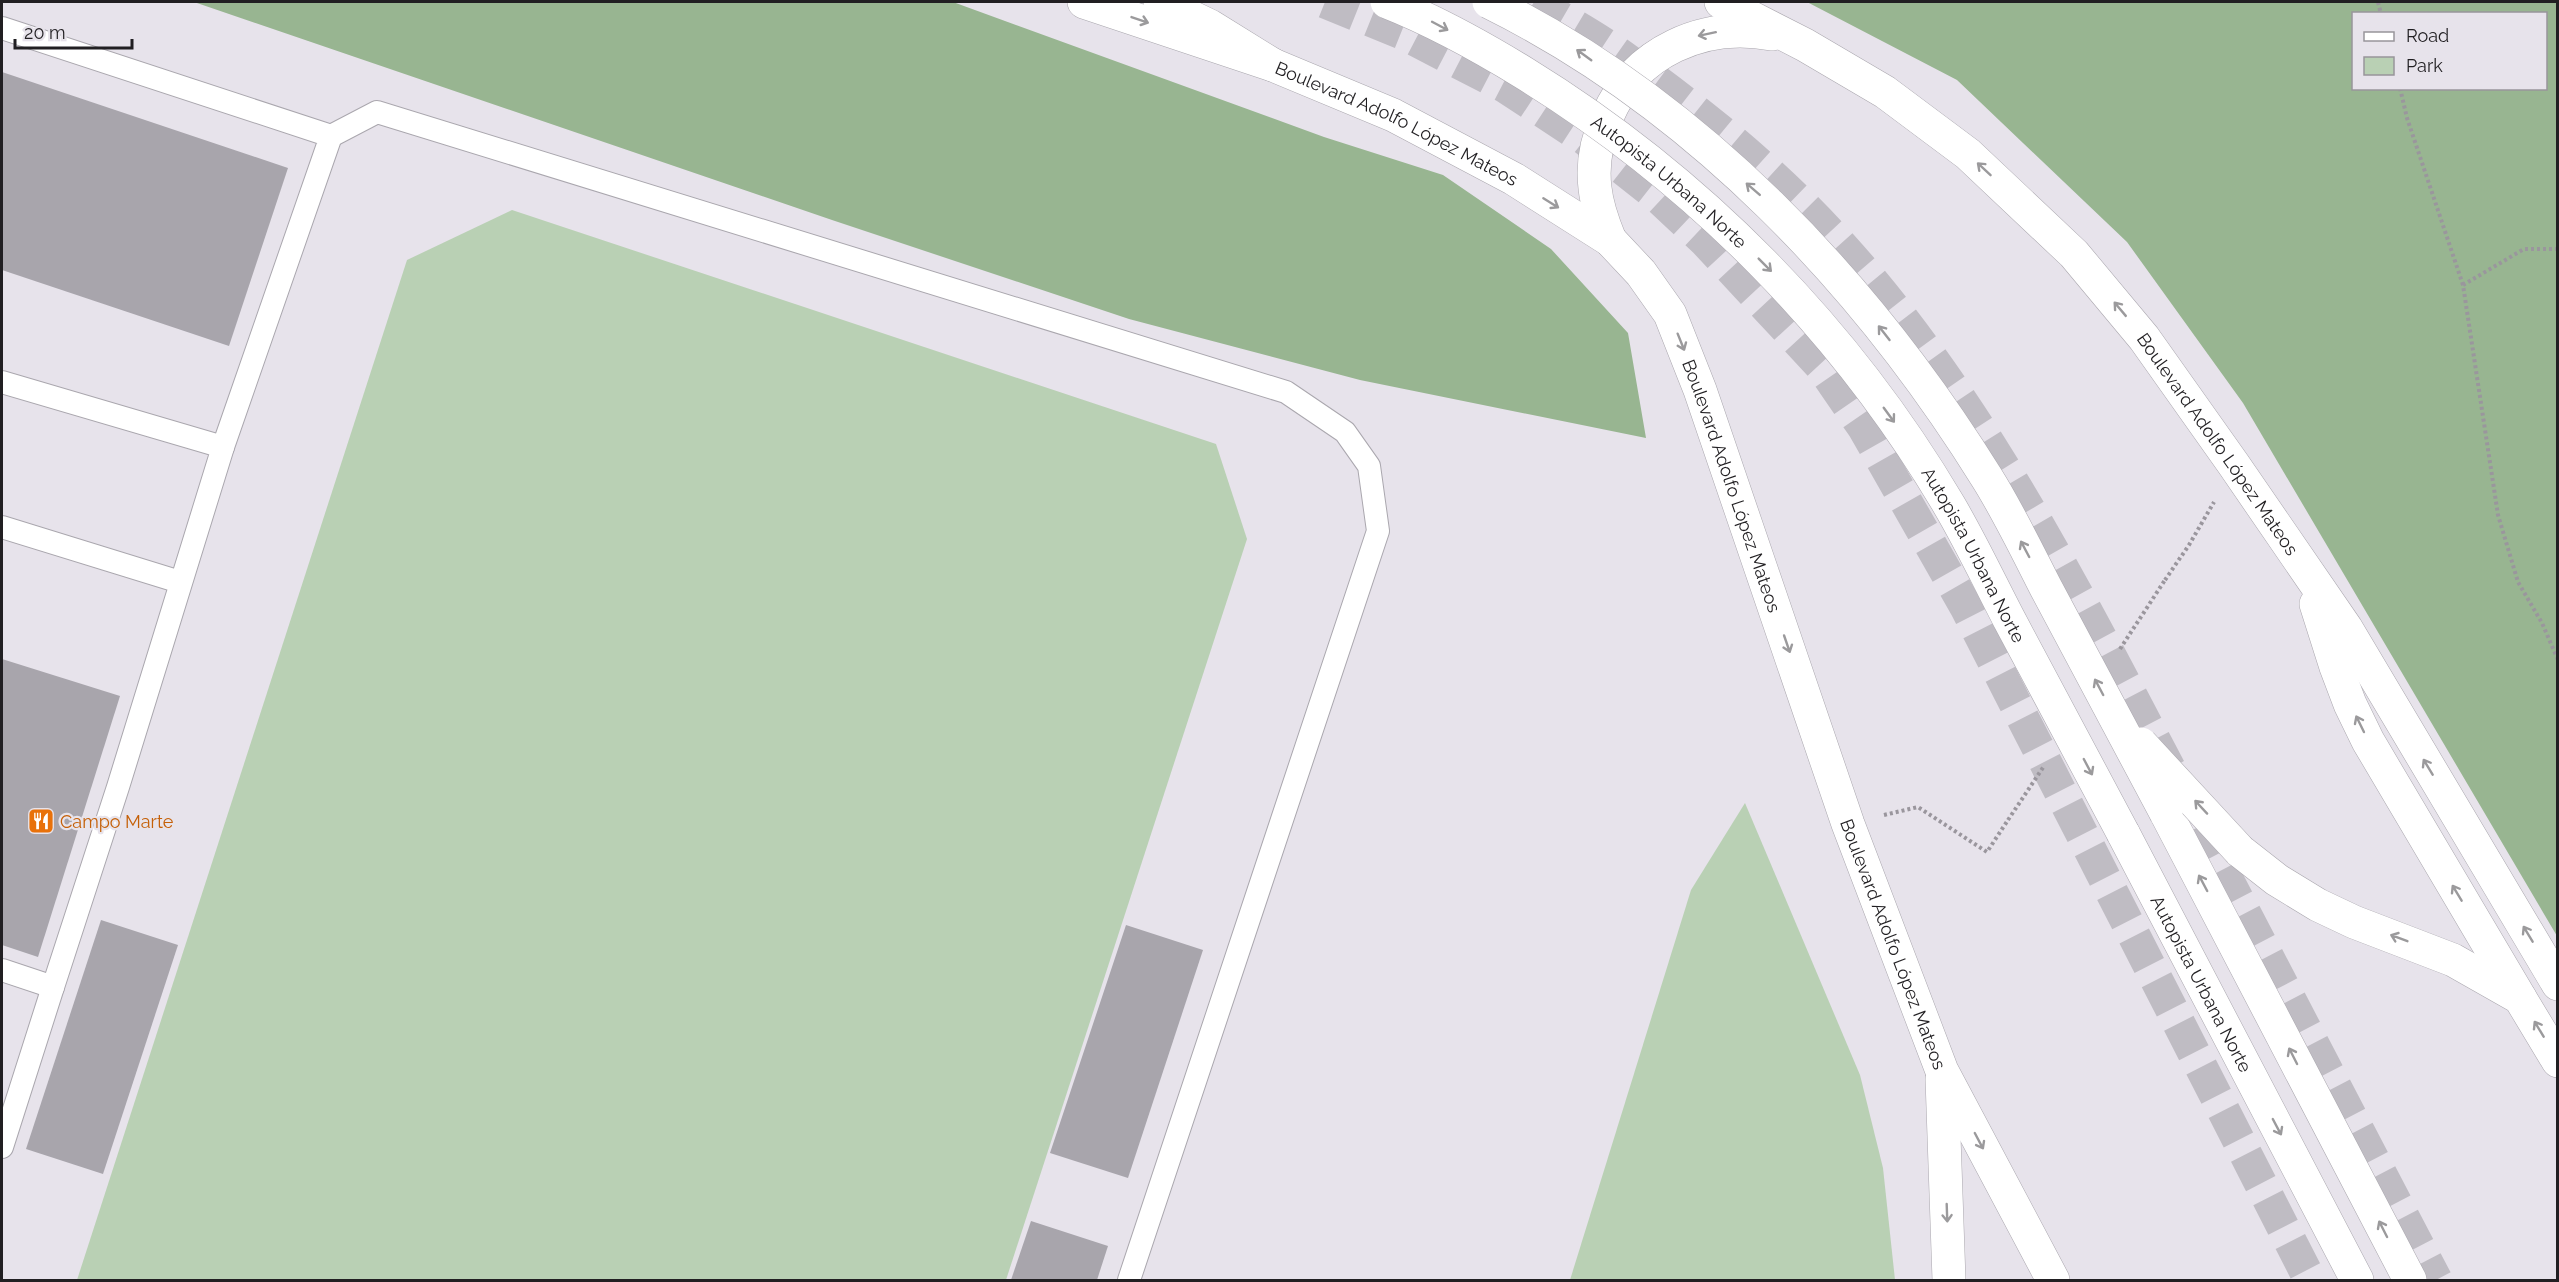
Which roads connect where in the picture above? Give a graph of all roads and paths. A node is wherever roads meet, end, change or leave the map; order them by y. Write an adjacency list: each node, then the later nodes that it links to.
1 (1084, 2): 8 (main road, Boulevard Adolfo López Mateos, one-way to 8)
2 (1160, 2): 8 (main road)
3 (1387, 2): 35 (main road, Autopista Urbana Norte, one-way to 35, bridge)
4 (1489, 2): 22 (main road, one-way to 4, bridge)
5 (1721, 2): 7 (main road, Boulevard Adolfo López Mateos)
6 (2, 28): 10 (lane)
7 (1804, 45): 11 (main road, one-way to 11); 16 (main road, Boulevard Adolfo López Mateos, one-way to 7)
8 (1274, 65): 11 (main road, Boulevard Adolfo López Mateos, one-way to 11)
9 (2400, 90): 13 (path)
10 (331, 136): 15 (lane); 32 (lane)
11 (1610, 240): 24 (main road, Boulevard Adolfo López Mateos, one-way to 24)
12 (2558, 249): 13 (path)
13 (2463, 285): 21 (path)
14 (2, 382): 15 (lane)
15 (223, 447): 20 (lane)
16 (2234, 465): 18 (main road, Boulevard Adolfo López Mateos); 19 (path)
17 (2, 527): 20 (lane)
18 (2299, 559): 26 (main road, Boulevard Adolfo López Mateos, one-way to 18); 28 (main road, one-way to 18)
19 (2165, 580)
20 (180, 582): 27 (lane)
21 (2558, 660)
22 (2114, 715): 28 (main road, one-way to 22, bridge); 36 (main road, one-way to 22, bridge)
23 (2008, 820): 24 (path)
24 (1848, 824): 30 (main road, Boulevard Adolfo López Mateos)
25 (2, 970): 27 (lane)
26 (2558, 984)
27 (53, 987): 31 (lane)
28 (2520, 998): 29 (main road, one-way to 28)
29 (2558, 1061)
30 (1942, 1071): 33 (main road, one-way to 33); 34 (main road, Boulevard Adolfo López Mateos, one-way to 34)
31 (2, 1148)
32 (1129, 1281)
33 (1949, 1281)
34 (2053, 1281)
35 (2358, 1281)
36 (2410, 1281)

